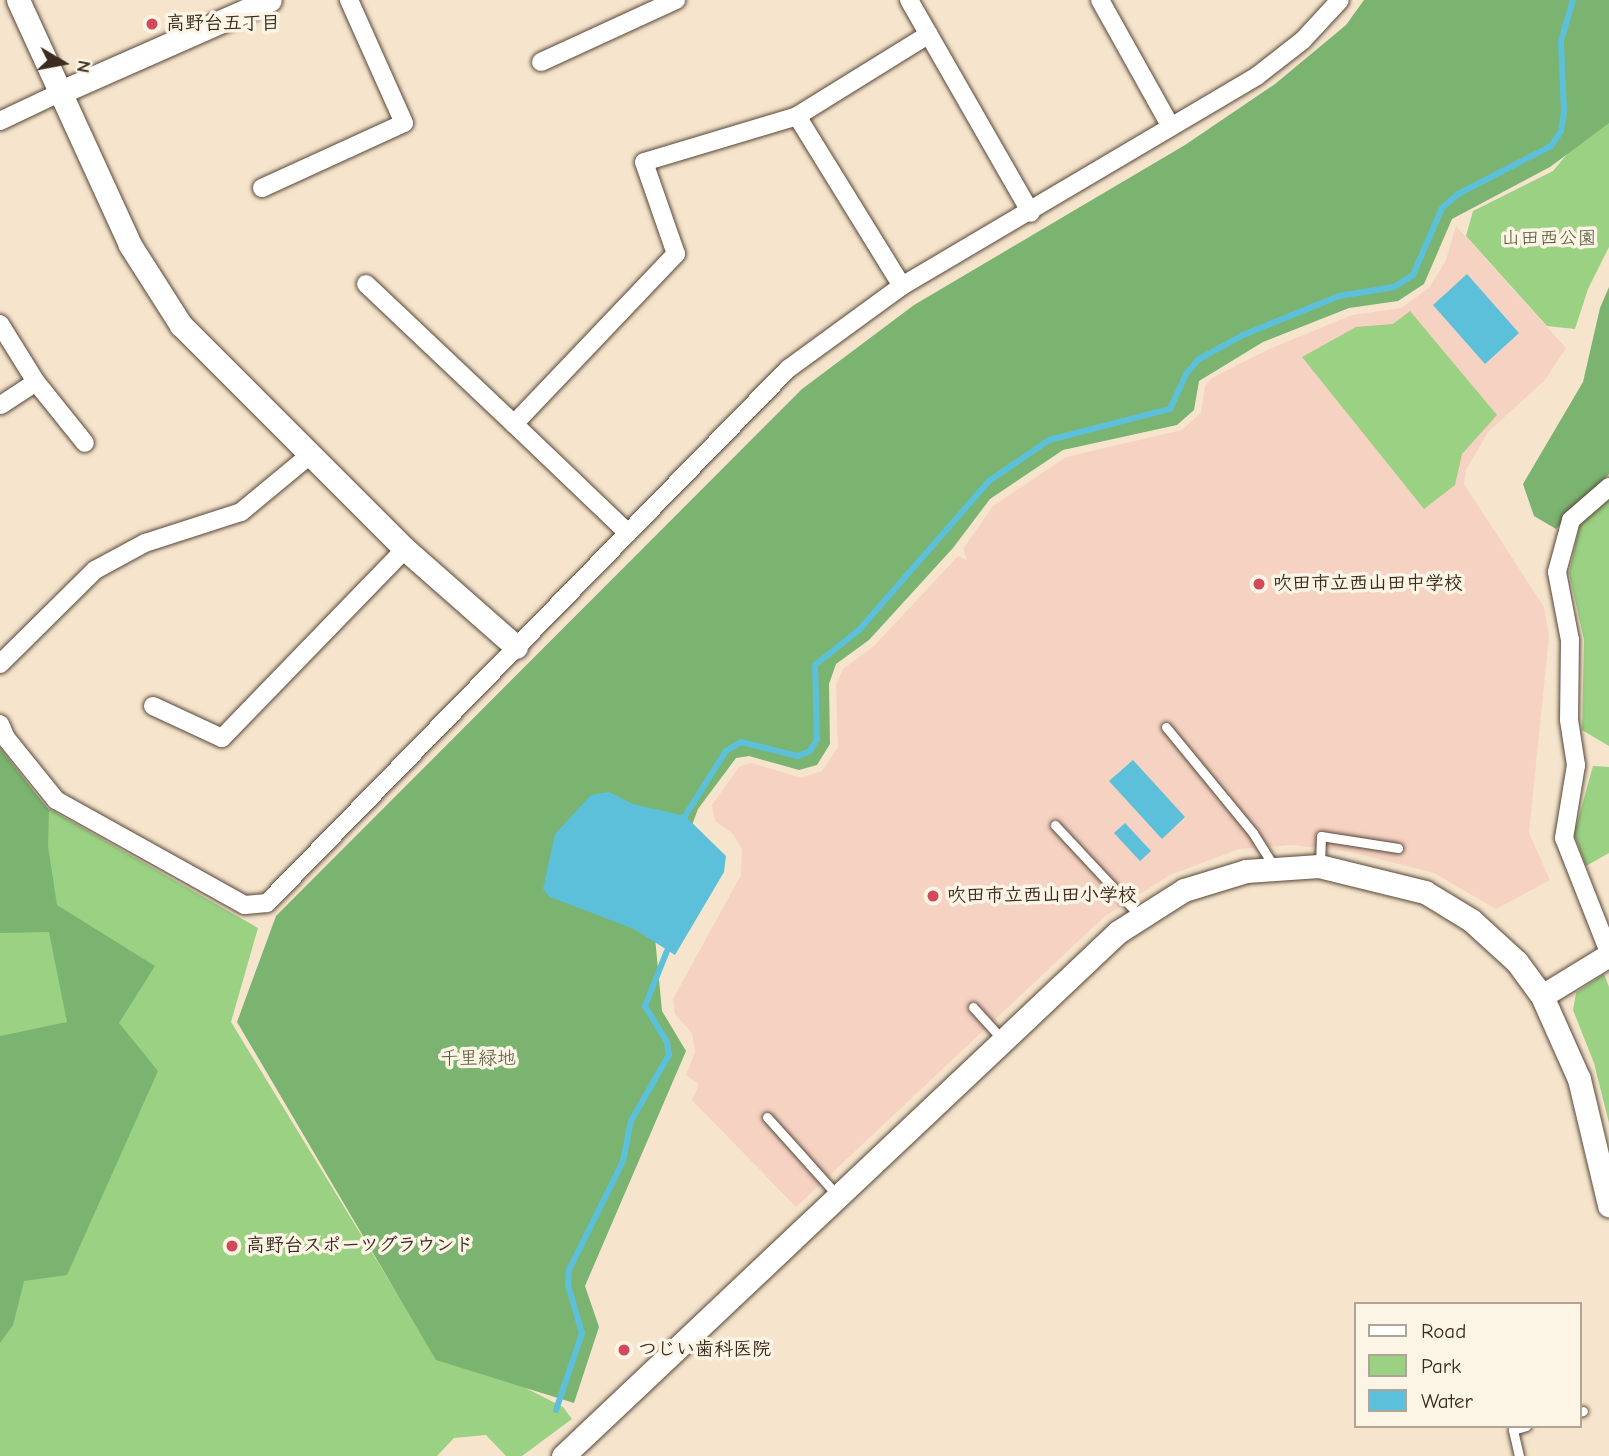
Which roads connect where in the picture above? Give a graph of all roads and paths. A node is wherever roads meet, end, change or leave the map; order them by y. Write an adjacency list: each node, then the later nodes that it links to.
1 (18, 0): 11 (street)
2 (270, 0): 8 (street)
3 (349, 0): 15 (street)
4 (676, 0): 10 (street)
5 (909, 0): 9 (street)
6 (1100, 0): 14 (street)
7 (1340, 0): 14 (street)
8 (238, 7): 11 (street)
9 (929, 34): 12 (street); 16 (street)
10 (541, 62)
11 (61, 92): 13 (street); 24 (street)
12 (797, 116): 18 (street); 22 (street)
13 (0, 121)
14 (1171, 127): 16 (street)
15 (262, 187)
16 (1031, 213): 18 (street)
17 (366, 284): 22 (street)
18 (902, 286): 26 (street)
19 (0, 324): 20 (street)
20 (36, 382): 21 (street); 23 (street)
21 (1, 405)
22 (514, 424): 26 (street)
23 (85, 443)
24 (311, 454): 27 (street); 29 (street)
25 (1609, 487): 38 (street)
26 (628, 533): 28 (street)
27 (405, 550): 28 (street); 30 (street)
28 (516, 647): 31 (street)
29 (0, 664)
30 (153, 706)
31 (0, 723)
32 (1166, 727): 36 (lane)
33 (1055, 825): 37 (lane)
34 (1398, 848): 35 (lane)
35 (1320, 866): 36 (street); 39 (street)
36 (1274, 867): 37 (street)
37 (1140, 916): 41 (street)
38 (1607, 948): 39 (street)
39 (1542, 996): 44 (street)
40 (973, 1007): 41 (lane)
41 (1003, 1040): 43 (street)
42 (767, 1117): 43 (lane)
43 (838, 1196): 46 (street)
44 (1609, 1205)
45 (1520, 1428): 47 (lane)
46 (563, 1456)
47 (1519, 1456)

